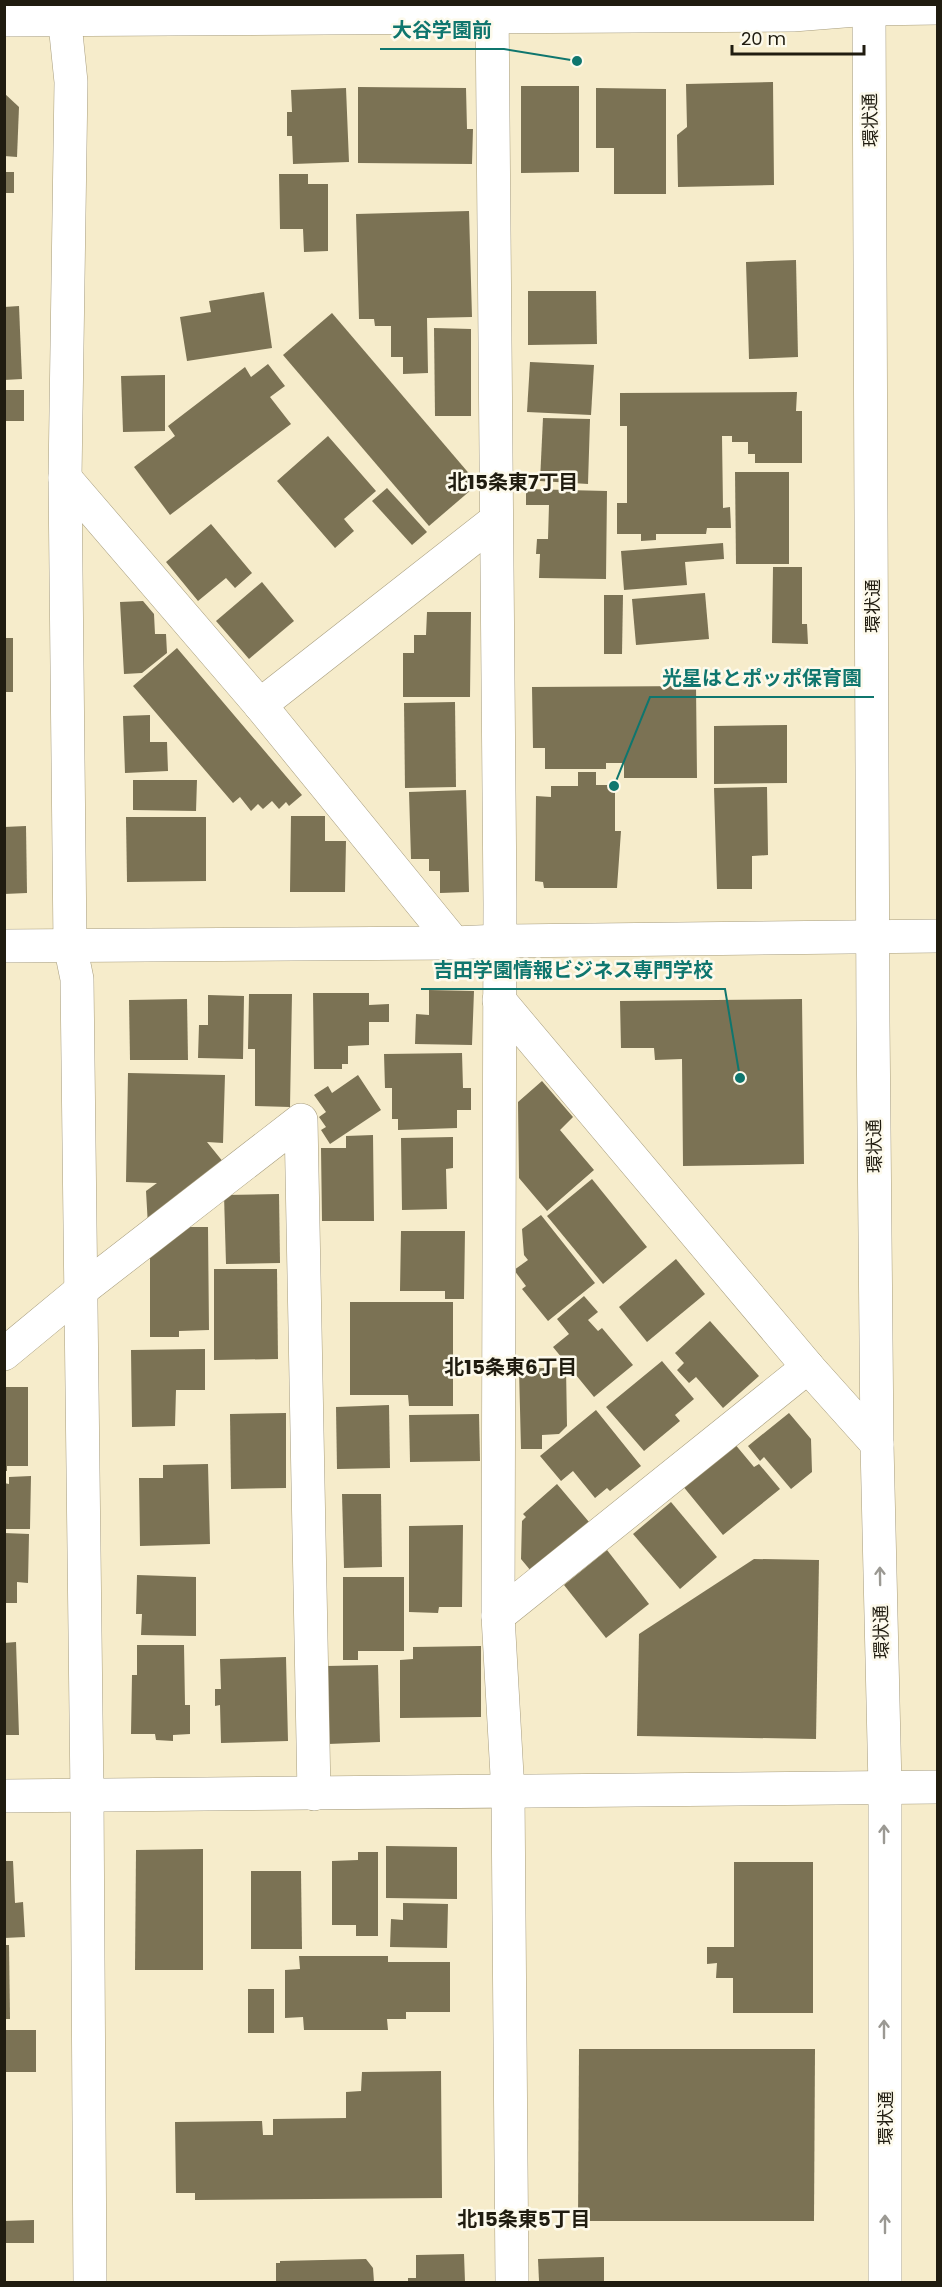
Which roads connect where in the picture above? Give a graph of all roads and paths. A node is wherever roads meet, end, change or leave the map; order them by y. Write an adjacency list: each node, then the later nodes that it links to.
1 (869, 7): 2 (street); 4 (street); 10 (street, 環状通)
2 (938, 8)
3 (63, 11): 4 (street); 5 (street); 6 (street)
4 (492, 11): 7 (street)
5 (4, 20)
6 (65, 478): 8 (street); 13 (street)
7 (496, 520): 8 (street); 11 (street)
8 (260, 705): 12 (street)
9 (938, 936): 10 (street)
10 (873, 937): 11 (street); 19 (street, 環状通)
11 (500, 941): 12 (street); 15 (street)
12 (454, 943): 13 (street)
13 (70, 945): 14 (street); 16 (street)
14 (4, 946)
15 (499, 1000): 18 (street); 20 (street)
16 (80, 1292): 17 (street); 24 (street); 25 (street)
17 (4, 1353)
18 (808, 1367): 19 (street); 20 (street)
19 (877, 1444): 21 (street, 環状通, one-way to 19)
20 (498, 1616): 23 (street)
21 (885, 1787): 22 (street); 23 (street); 29 (street, 環状通, one-way to 21)
22 (938, 1787)
23 (508, 1793): 24 (street); 28 (street)
24 (314, 1794): 25 (street)
25 (87, 1795): 26 (street); 27 (street)
26 (4, 1796)
27 (90, 2283)
28 (512, 2283)
29 (885, 2283)

